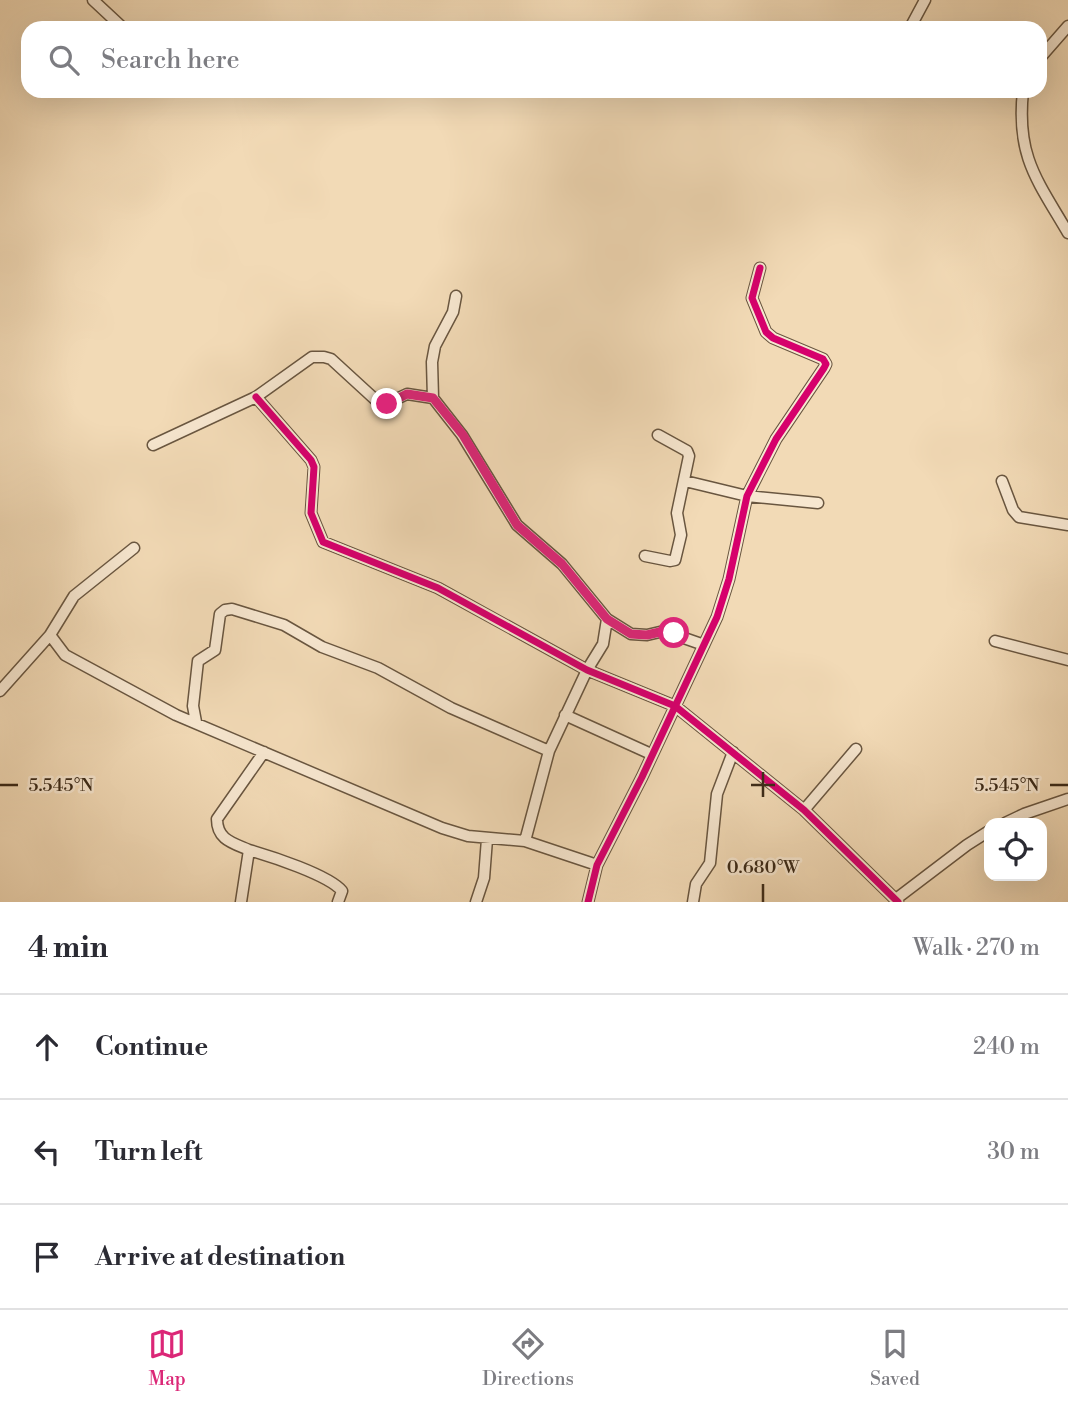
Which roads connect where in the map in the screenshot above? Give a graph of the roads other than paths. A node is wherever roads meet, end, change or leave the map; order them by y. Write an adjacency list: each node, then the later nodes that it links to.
1 (93, 0): 3 (street)
2 (925, 0): 4 (street)
3 (116, 21)
4 (914, 21)
5 (1068, 26): 6 (street)
6 (1047, 50)
7 (1023, 98): 8 (street)
8 (1068, 233)
9 (760, 268): 17 (street)
10 (456, 296): 12 (street)
11 (256, 397): 12 (street); 14 (street); 27 (street)
12 (433, 398): 22 (street)
13 (658, 435): 15 (street)
14 (153, 445)
15 (685, 481): 17 (street); 21 (street)
16 (1002, 481): 19 (street)
17 (747, 496): 18 (street); 25 (street)
18 (818, 503)
19 (1068, 525)
20 (134, 548): 23 (street)
21 (645, 556)
22 (607, 619): 25 (street); 27 (street)
23 (50, 635): 28 (street); 31 (street)
24 (995, 641): 26 (street)
25 (704, 645): 29 (street)
26 (1068, 660)
27 (587, 670): 29 (street); 30 (street)
28 (0, 691)
29 (675, 706): 35 (street); 36 (street)
30 (565, 715): 33 (street); 36 (street)
31 (196, 722): 33 (street); 34 (street)
32 (856, 749): 38 (street)
33 (549, 751): 42 (street)
34 (264, 752): 41 (street); 43 (street)
35 (733, 752): 38 (street); 50 (street)
36 (651, 754): 44 (street)
37 (1068, 799): 39 (street)
38 (804, 810): 45 (street)
39 (1016, 818)
40 (984, 834): 45 (street)
41 (487, 839): 42 (street); 48 (street)
42 (526, 841): 44 (street)
43 (249, 850): 46 (street); 47 (street)
44 (597, 865): 49 (street)
45 (897, 900)
46 (241, 902)
47 (338, 902)
48 (476, 902)
49 (588, 902)
50 (693, 902)

